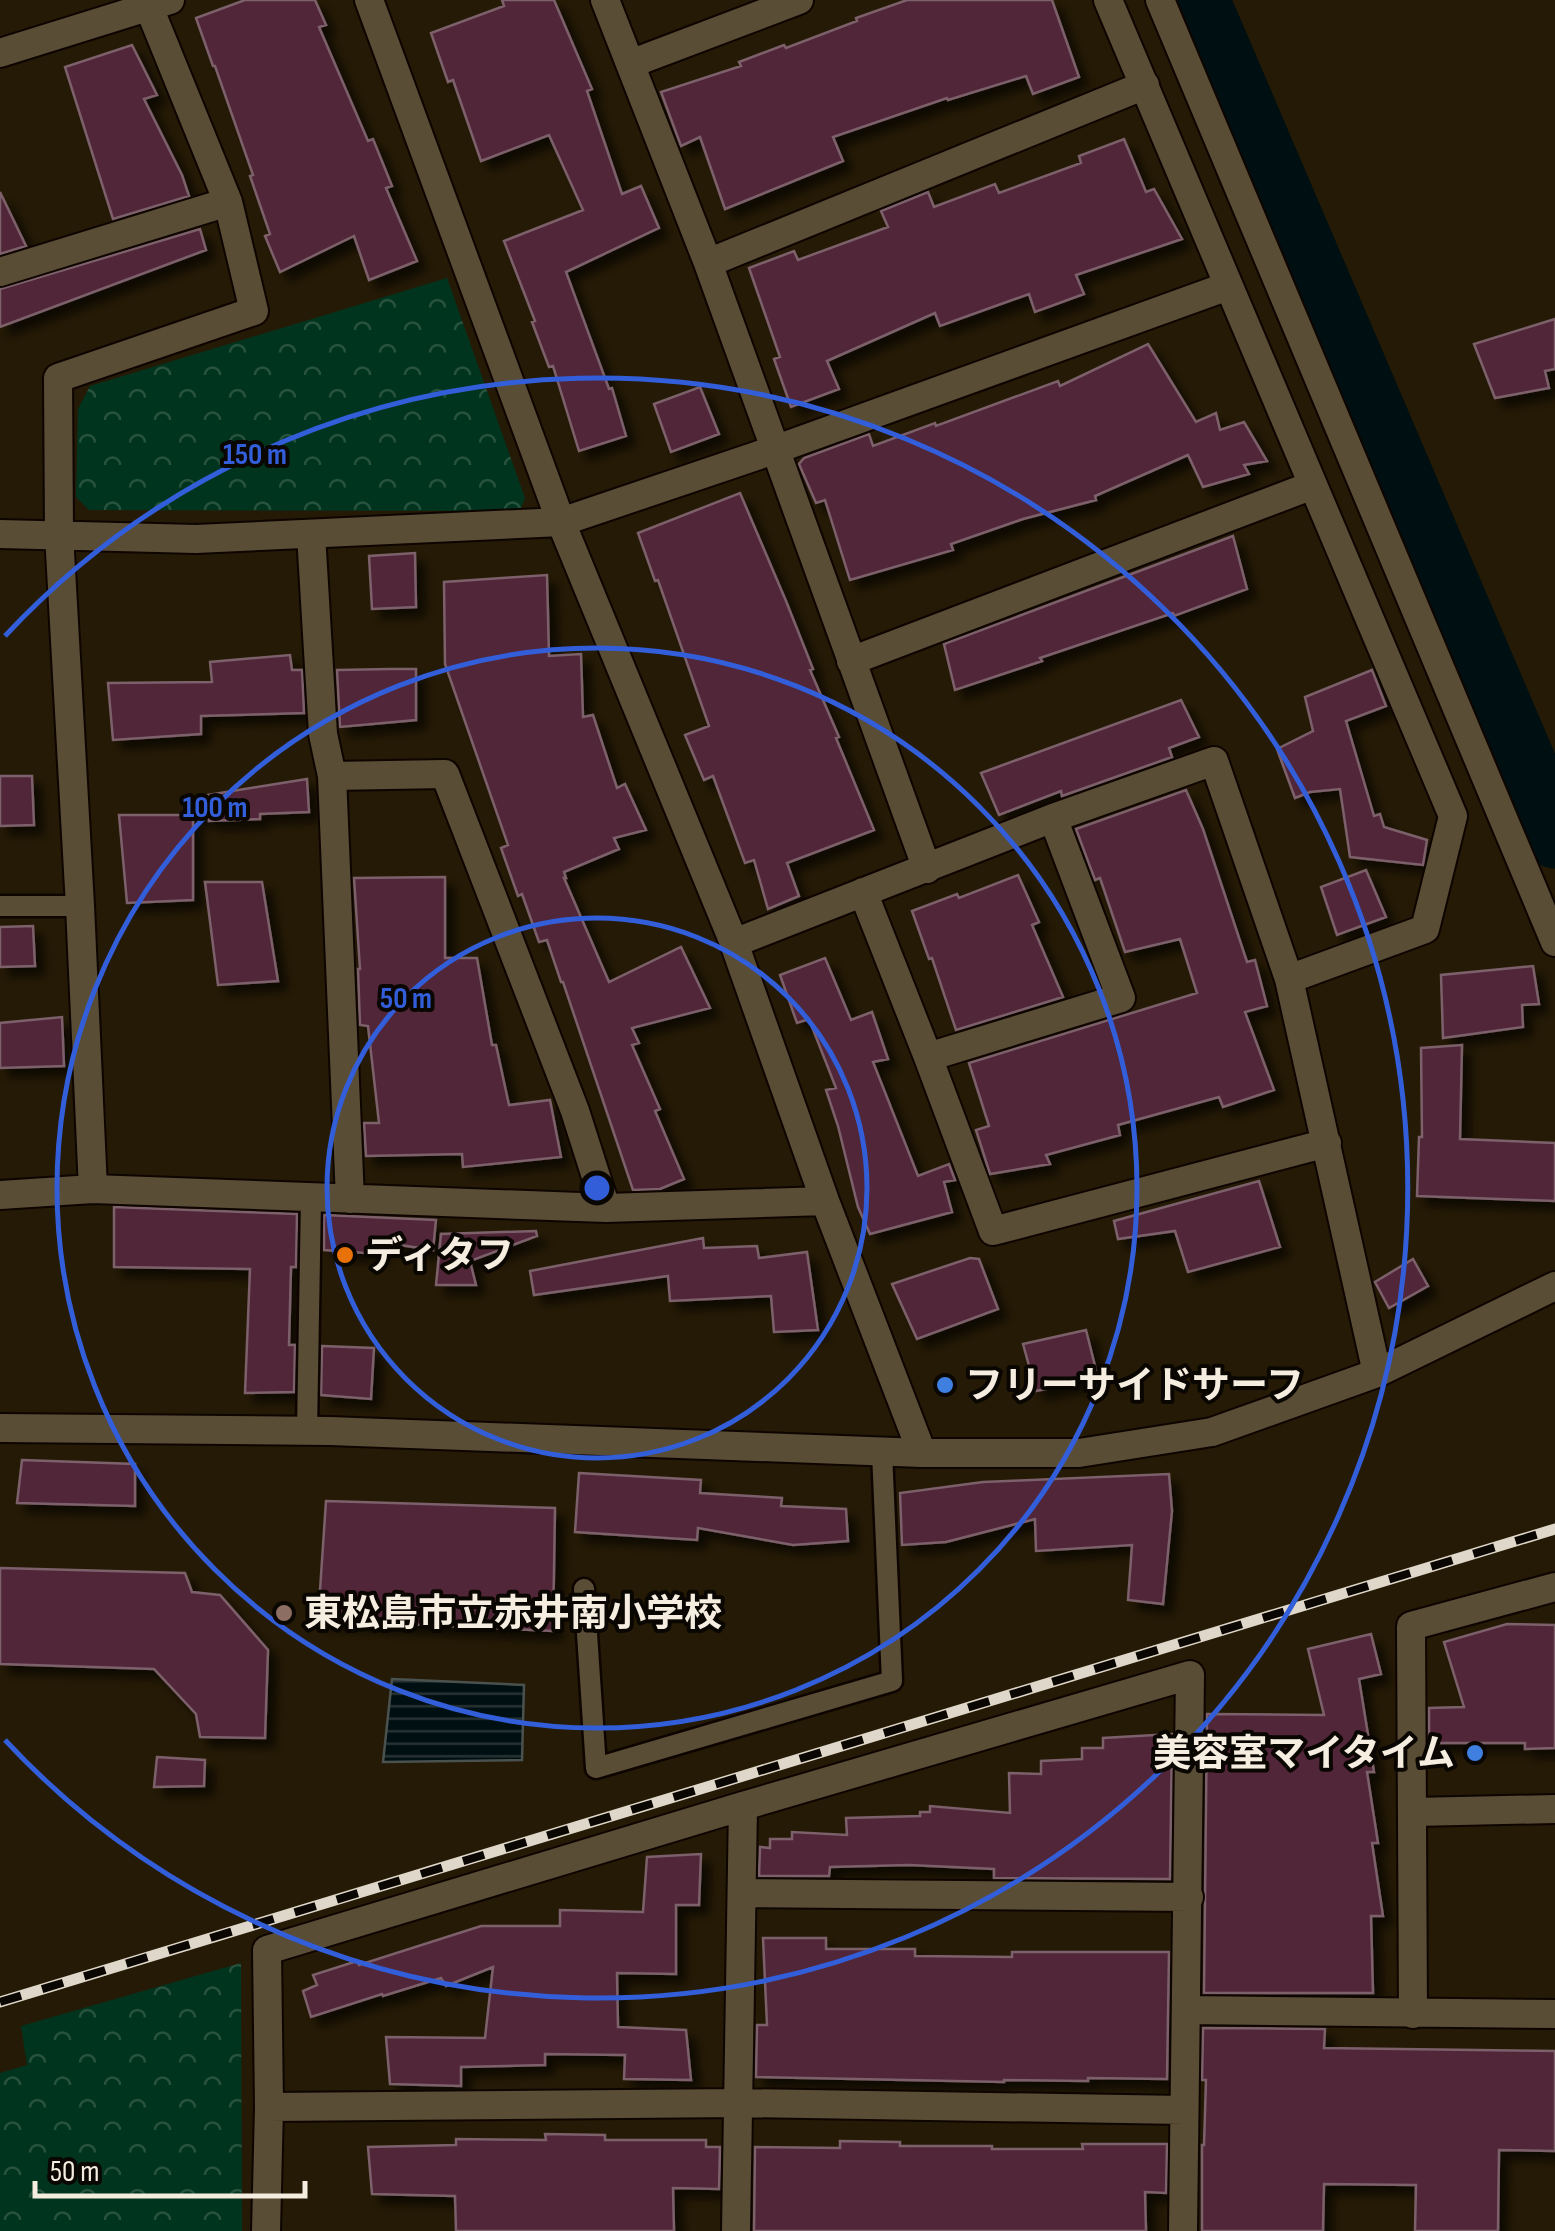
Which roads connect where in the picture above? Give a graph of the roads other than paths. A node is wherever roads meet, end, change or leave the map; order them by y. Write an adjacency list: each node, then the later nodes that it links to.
1 (369, 0): 16 (street)
2 (605, 0): 8 (street)
3 (799, 0): 8 (street)
4 (1108, 0): 9 (street)
5 (1160, 0): 27 (street)
6 (155, 2): 7 (street); 10 (street)
7 (0, 53)
8 (630, 64): 11 (street)
9 (1146, 86): 11 (street); 13 (street)
10 (228, 202): 12 (street); 18 (street)
11 (708, 262): 14 (street)
12 (0, 272)
13 (1228, 286): 14 (street); 15 (street)
14 (777, 450): 16 (street); 20 (street)
15 (1313, 485): 20 (street); 29 (street)
16 (561, 522): 19 (street); 28 (street)
17 (0, 534): 18 (street)
18 (58, 534): 19 (street); 26 (street)
19 (311, 534): 21 (street)
20 (851, 660): 23 (street)
21 (332, 776): 35 (street); 37 (street)
22 (1054, 818): 23 (street); 29 (street); 30 (street)
23 (927, 869): 24 (street)
24 (864, 892): 28 (street); 30 (street)
25 (0, 906): 26 (lane)
26 (80, 906): 32 (street)
27 (1555, 942)
28 (734, 944): 36 (street)
29 (1289, 979): 31 (street)
30 (928, 1057): 31 (street)
31 (1327, 1144): 39 (street)
32 (94, 1189): 33 (street); 34 (street)
33 (0, 1196)
34 (310, 1198): 35 (street); 41 (lane)
35 (350, 1199): 37 (street)
36 (825, 1201): 37 (street); 43 (street)
37 (606, 1208)
38 (1555, 1286): 39 (street)
39 (1377, 1373): 43 (street)
40 (0, 1428): 41 (street)
41 (307, 1430): 42 (street)
42 (882, 1452): 43 (street); 45 (lane)
43 (922, 1453)
44 (1555, 1586): 48 (street)
45 (584, 1589)
46 (742, 1806): 49 (street); 50 (street); 55 (street)
47 (1555, 1809): 48 (street)
48 (1414, 1812): 52 (street)
49 (742, 1893): 50 (street); 54 (street)
50 (1188, 1897): 51 (street)
51 (1188, 2010): 52 (street); 56 (street)
52 (1413, 2014): 53 (street)
53 (1555, 2014)
54 (739, 2103): 55 (street); 56 (street); 58 (street)
55 (269, 2108): 57 (street)
56 (1184, 2110): 59 (street)
57 (266, 2231)
58 (736, 2231)
59 (1183, 2231)

